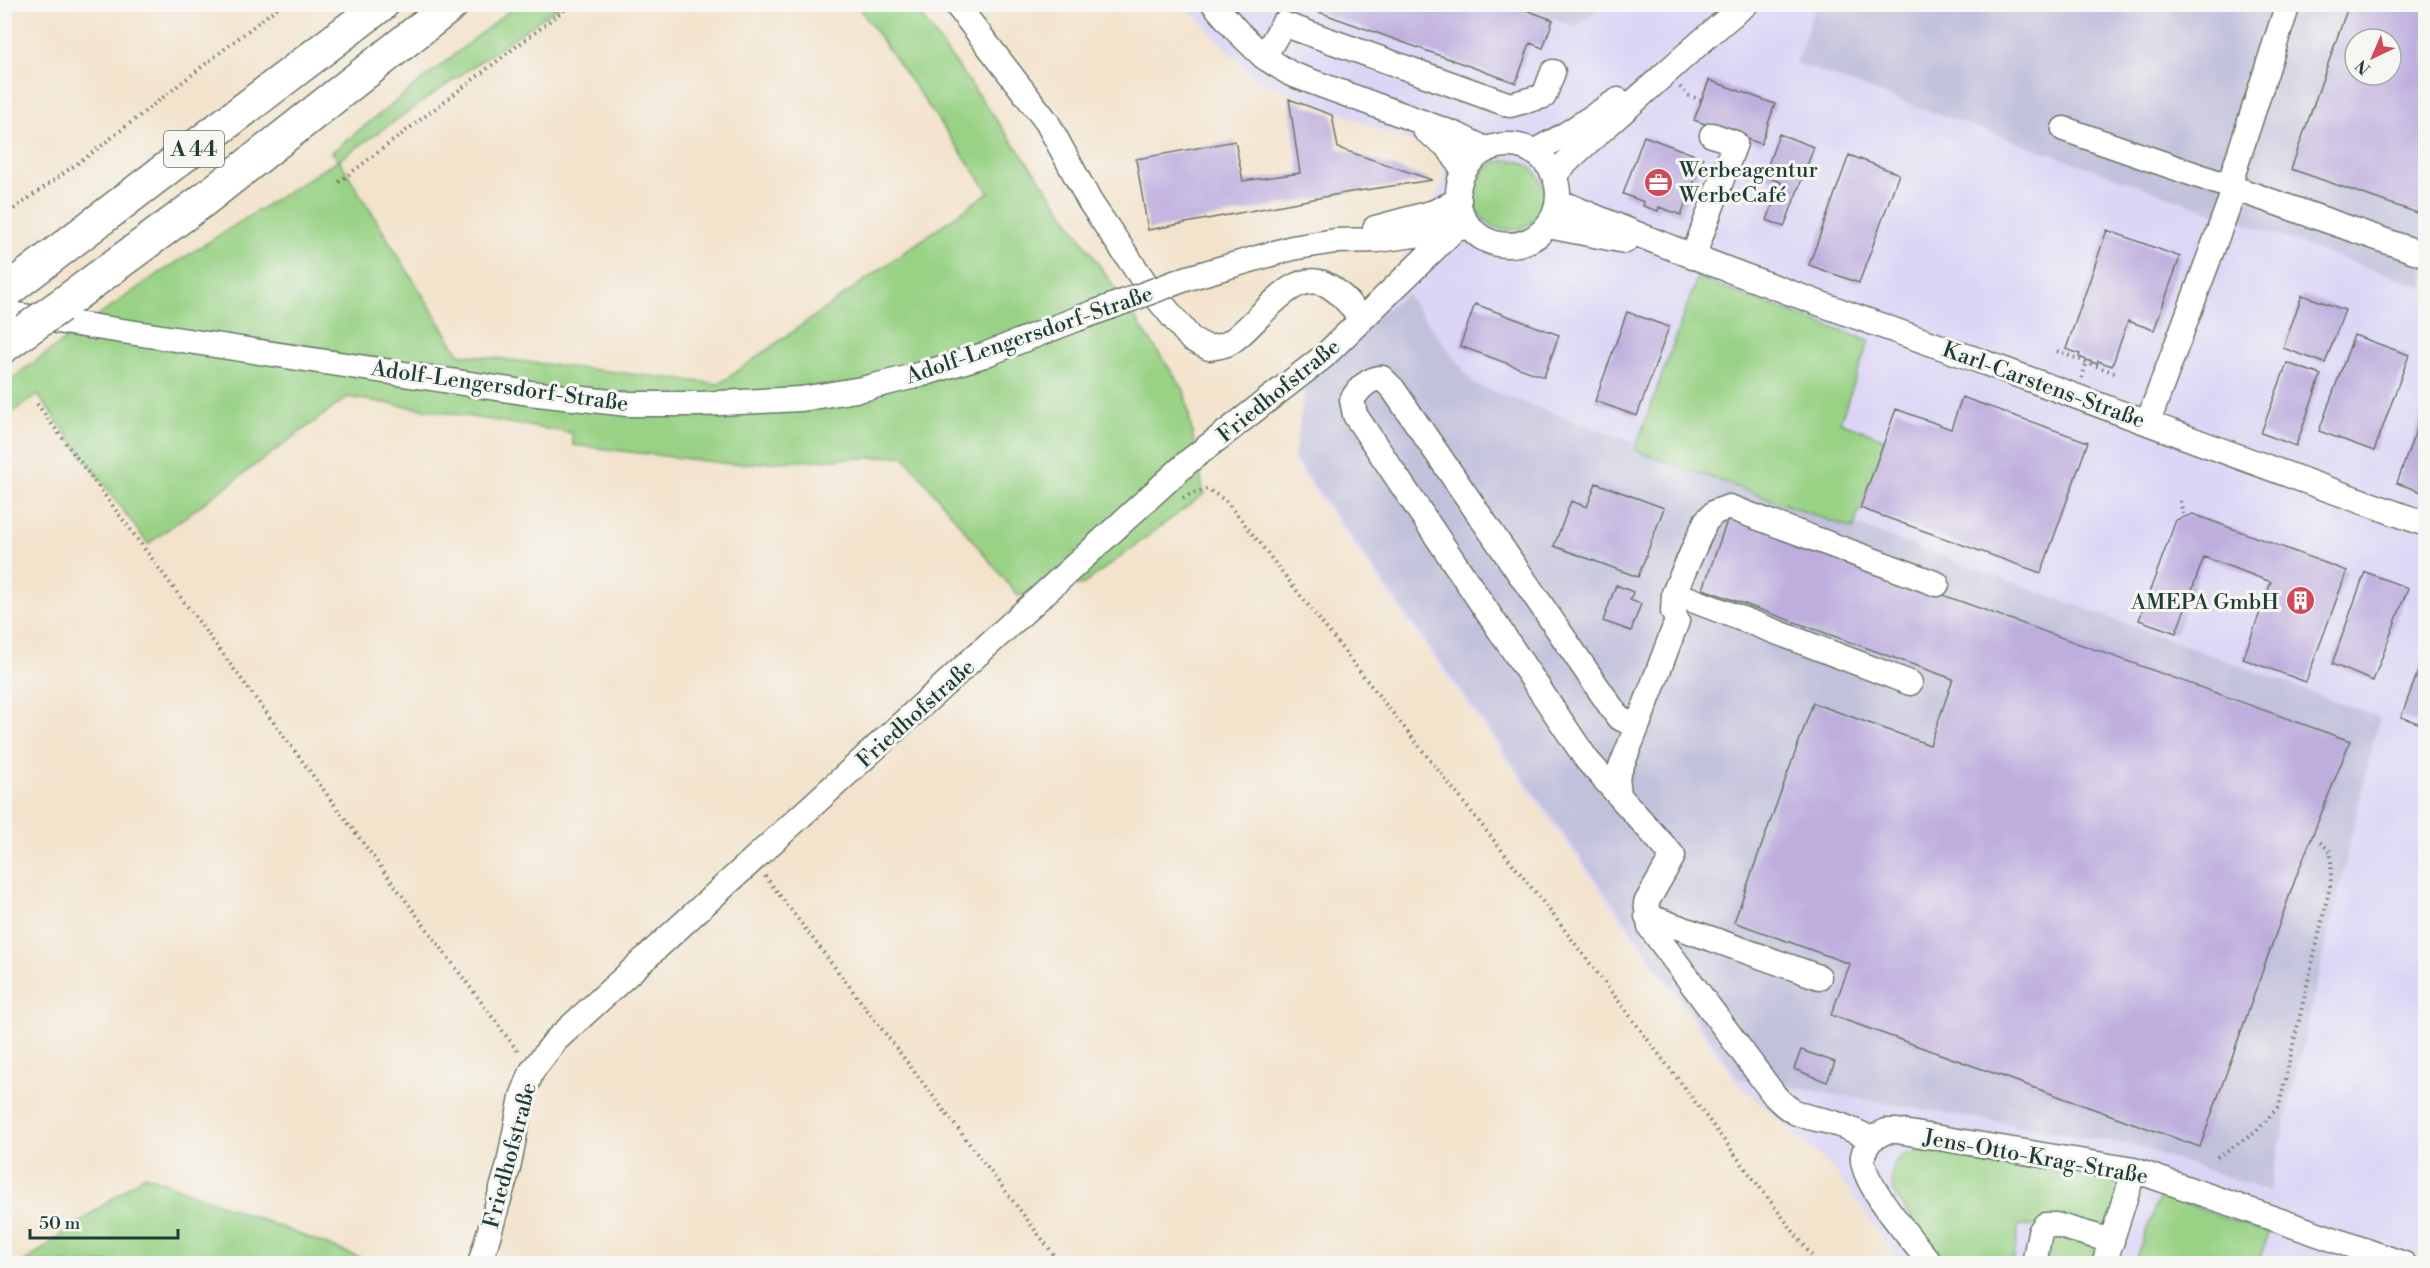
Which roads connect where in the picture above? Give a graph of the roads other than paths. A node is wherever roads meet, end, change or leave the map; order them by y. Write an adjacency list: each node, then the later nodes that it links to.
1 (382, 4): 26 (highway, A 44)
2 (452, 4): 28 (highway, A 44, bridge)
3 (956, 4): 27 (street)
4 (1214, 4): 7 (street)
5 (1746, 4): 8 (street)
6 (2288, 4): 17 (street)
7 (1264, 57): 9 (street); 10 (street)
8 (1666, 70): 14 (street); 16 (street)
9 (1553, 72)
10 (1409, 117): 13 (street); 15 (street)
11 (2064, 129): 17 (street)
12 (1712, 135): 25 (street)
13 (1486, 150): 14 (street); 15 (street)
14 (1533, 152): 16 (street)
15 (1464, 171): 18 (street)
16 (1554, 175): 19 (street)
17 (2232, 187): 24 (street); 29 (street)
18 (1459, 201): 21 (street); 22 (street, Adolf-Lengersdorf-Straße)
19 (1558, 201): 20 (street); 23 (street, Karl-Carstens-Straße)
20 (1548, 225): 21 (street); 23 (street, Karl-Carstens-Straße)
21 (1461, 228): 22 (street, Adolf-Lengersdorf-Straße); 27 (street, Friedhofstraße)
22 (1335, 241): 28 (street, Adolf-Lengersdorf-Straße, bridge)
23 (1662, 246): 25 (street, Karl-Carstens-Straße)
24 (2426, 255)
25 (1693, 257): 29 (street, Karl-Carstens-Straße)
26 (4, 293)
27 (1361, 318): 41 (street, Friedhofstraße)
28 (12, 330)
29 (2148, 422): 30 (street, Karl-Carstens-Straße)
30 (2426, 524)
31 (1937, 584): 32 (street)
32 (1674, 593): 33 (street); 34 (street)
33 (1910, 683)
34 (1628, 722): 35 (street); 35 (street)
35 (1619, 795): 36 (street)
36 (1647, 916): 37 (street); 38 (street)
37 (1819, 977)
38 (1872, 1139): 39 (street, Jens-Otto-Krag-Straße); 42 (street)
39 (2134, 1170): 40 (street); 45 (street, Jens-Otto-Krag-Straße)
40 (2112, 1240): 43 (street); 44 (street)
41 (480, 1263)
42 (1931, 1263)
43 (2034, 1263)
44 (2104, 1263)
45 (2404, 1263)

